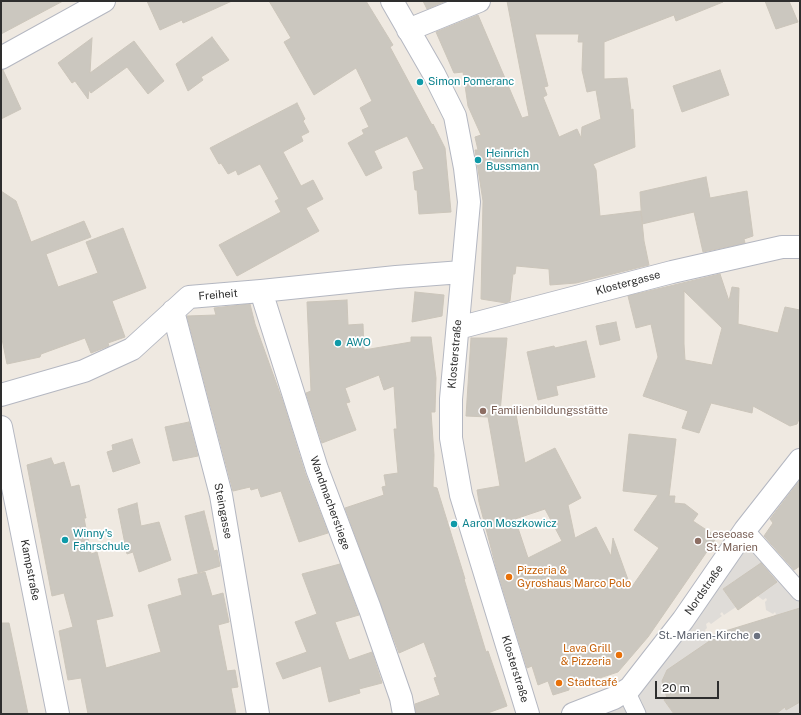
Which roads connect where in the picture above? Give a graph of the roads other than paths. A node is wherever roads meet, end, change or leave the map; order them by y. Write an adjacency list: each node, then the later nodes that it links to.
1 (104, 1): 5 (street)
2 (392, 1): 4 (street, Klosterstraße)
3 (479, 1): 4 (street)
4 (408, 30): 7 (street, Klosterstraße)
5 (1, 58)
6 (800, 247): 10 (street, Klostergasse)
7 (462, 272): 8 (street, Freiheit); 10 (street, Klosterstraße)
8 (261, 291): 9 (street, Freiheit); 20 (street, Wandmacherstiege)
9 (173, 311): 11 (street, Freiheit); 19 (street, Steingasse)
10 (458, 328): 17 (street, Klosterstraße)
11 (1, 395)
12 (1, 427): 18 (street, Kampstraße)
13 (800, 460): 14 (street, Nordstraße)
14 (745, 530): 15 (street); 16 (street, Nordstraße)
15 (800, 592)
16 (626, 691): 22 (street, Nordstraße); 23 (street)
17 (527, 708): 21 (street)
18 (58, 714)
19 (258, 714)
20 (404, 714)
21 (544, 714)
22 (573, 714)
23 (638, 714)

